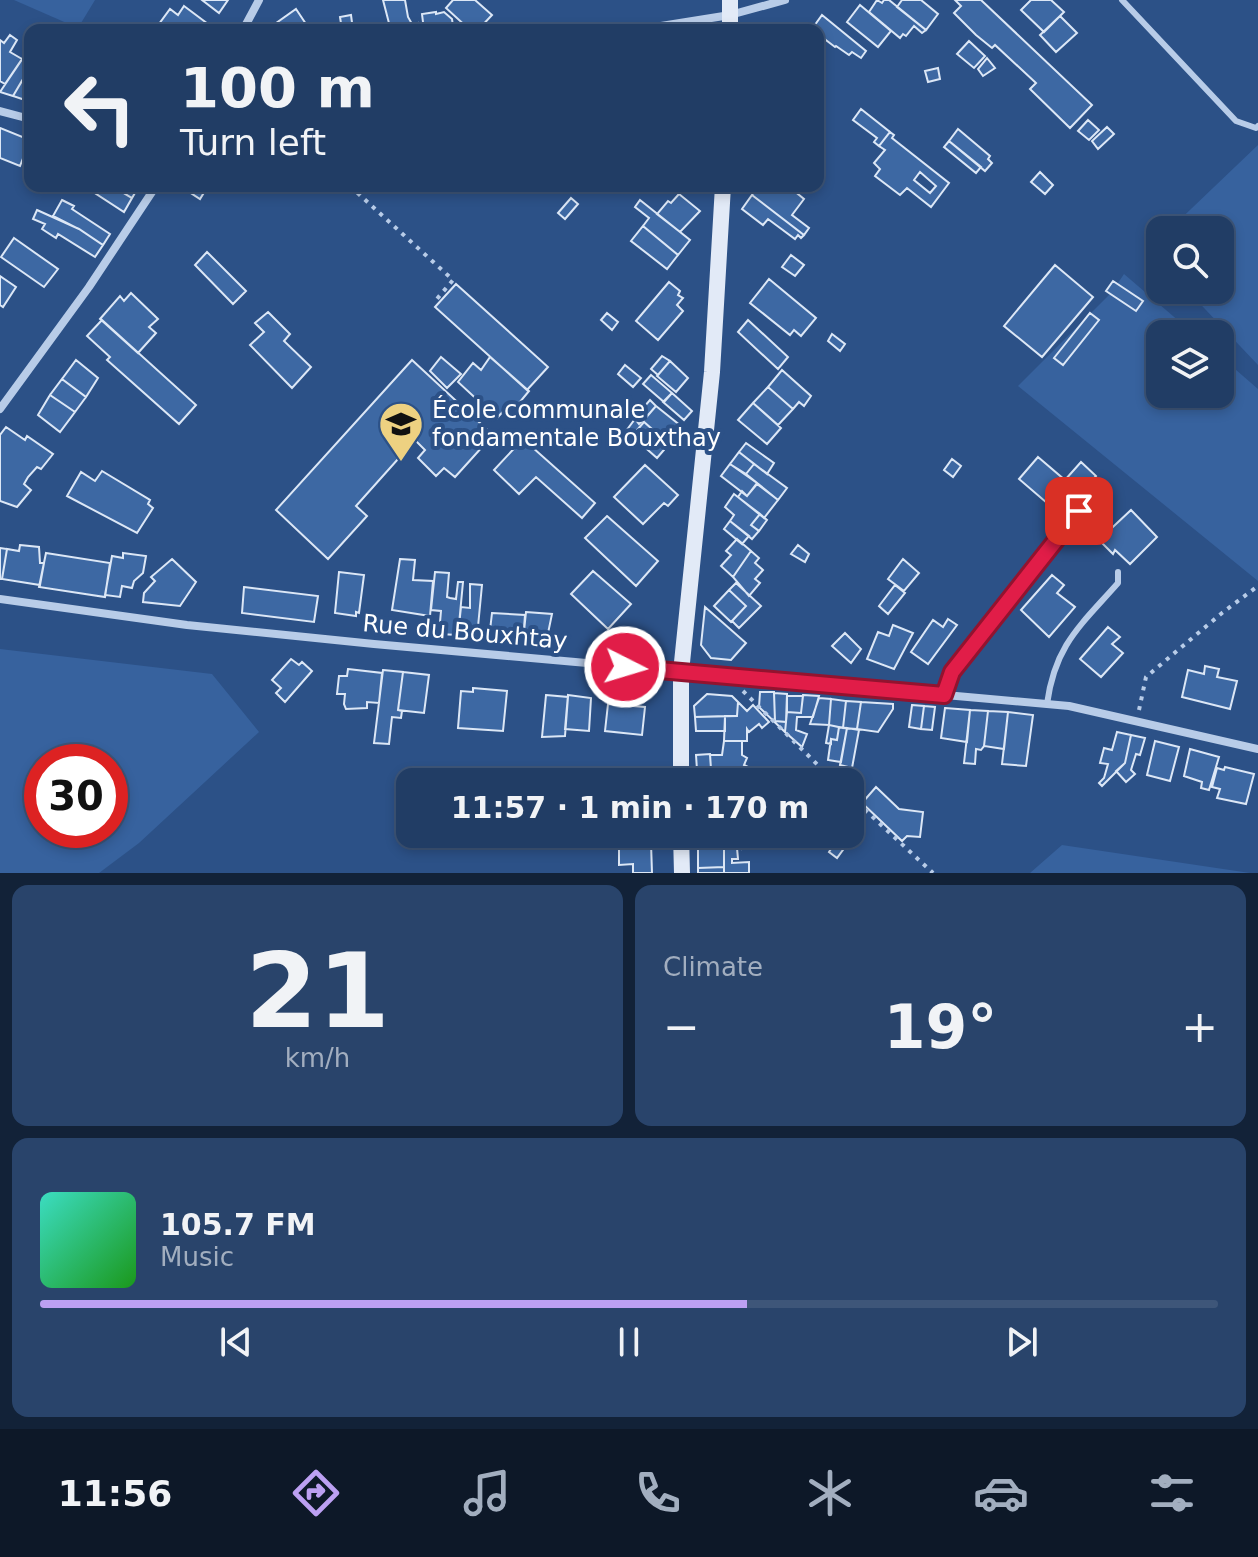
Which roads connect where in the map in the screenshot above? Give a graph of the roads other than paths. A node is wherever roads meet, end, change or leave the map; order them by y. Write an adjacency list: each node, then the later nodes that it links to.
1 (259, 0): 5 (street)
2 (785, 0): 4 (street)
3 (1122, 0): 9 (lane)
4 (730, 15): 6 (street)
5 (246, 24)
6 (674, 24)
7 (0, 111): 8 (street)
8 (24, 117)
9 (1258, 126)
10 (152, 192): 12 (street)
11 (723, 192): 16 (street)
12 (0, 409)
13 (1079, 511): 17 (lane)
14 (1118, 572): 18 (lane)
15 (0, 599): 16 (street, Rue du Bouxhtay)
16 (681, 672): 17 (street, Rue du Bouxhtay); 20 (street)
17 (944, 695): 18 (street, Rue du Bouxhtay)
18 (1047, 704): 19 (street, Rue du Bouxhtay)
19 (1258, 749)
20 (681, 768)
21 (681, 848): 22 (street)
22 (682, 873)

